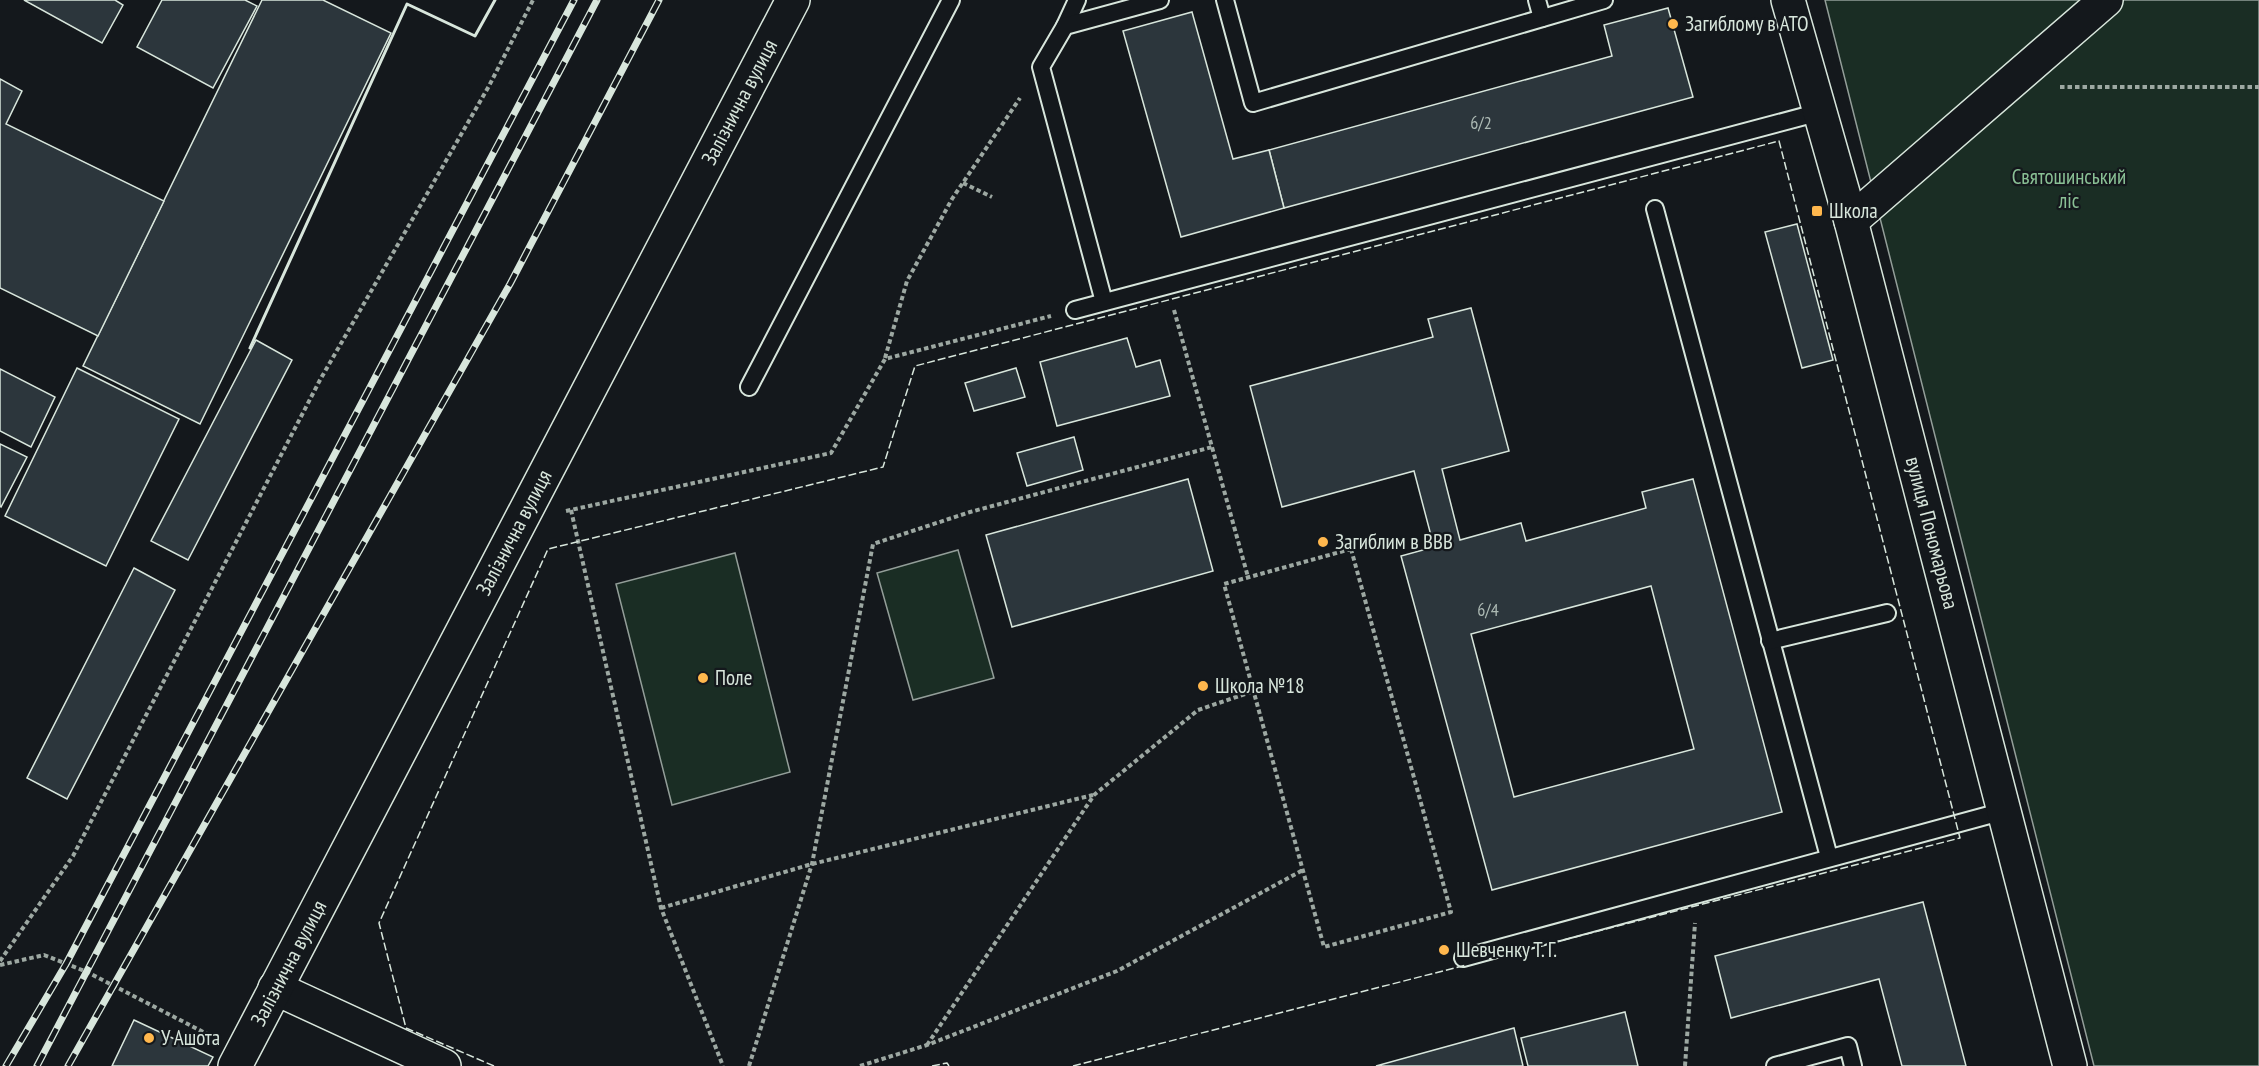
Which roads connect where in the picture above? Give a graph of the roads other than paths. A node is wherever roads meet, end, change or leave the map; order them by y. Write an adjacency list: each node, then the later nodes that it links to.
1 (794, 0): 23 (street, Залізнична вулиця)
2 (951, 0): 17 (lane)
3 (1077, 0): 11 (lane)
4 (1160, 0): 11 (lane)
5 (1225, 0): 10 (lane)
6 (1537, 0): 10 (lane)
7 (1604, 0): 10 (lane)
8 (1788, 0): 12 (street, вулиця Пономарьова)
9 (2106, 0): 14 (street)
10 (1542, 18)
11 (1065, 26): 15 (lane)
12 (1820, 112): 14 (street, вулиця Пономарьова); 15 (lane)
13 (1655, 209): 19 (lane)
14 (1851, 221): 20 (street, вулиця Пономарьова)
15 (1104, 302): 16 (lane)
16 (1074, 310)
17 (749, 387)
18 (1887, 613): 19 (lane)
19 (1770, 642): 21 (lane)
20 (2004, 811): 21 (lane); 28 (street, вулиця Пономарьова)
21 (1829, 857): 22 (lane)
22 (1463, 958)
23 (275, 988): 24 (street, Залізнична вулиця); 25 (street)
24 (239, 1059)
25 (444, 1066)
26 (1775, 1066): 27 (lane)
27 (1853, 1066)
28 (2070, 1066)

